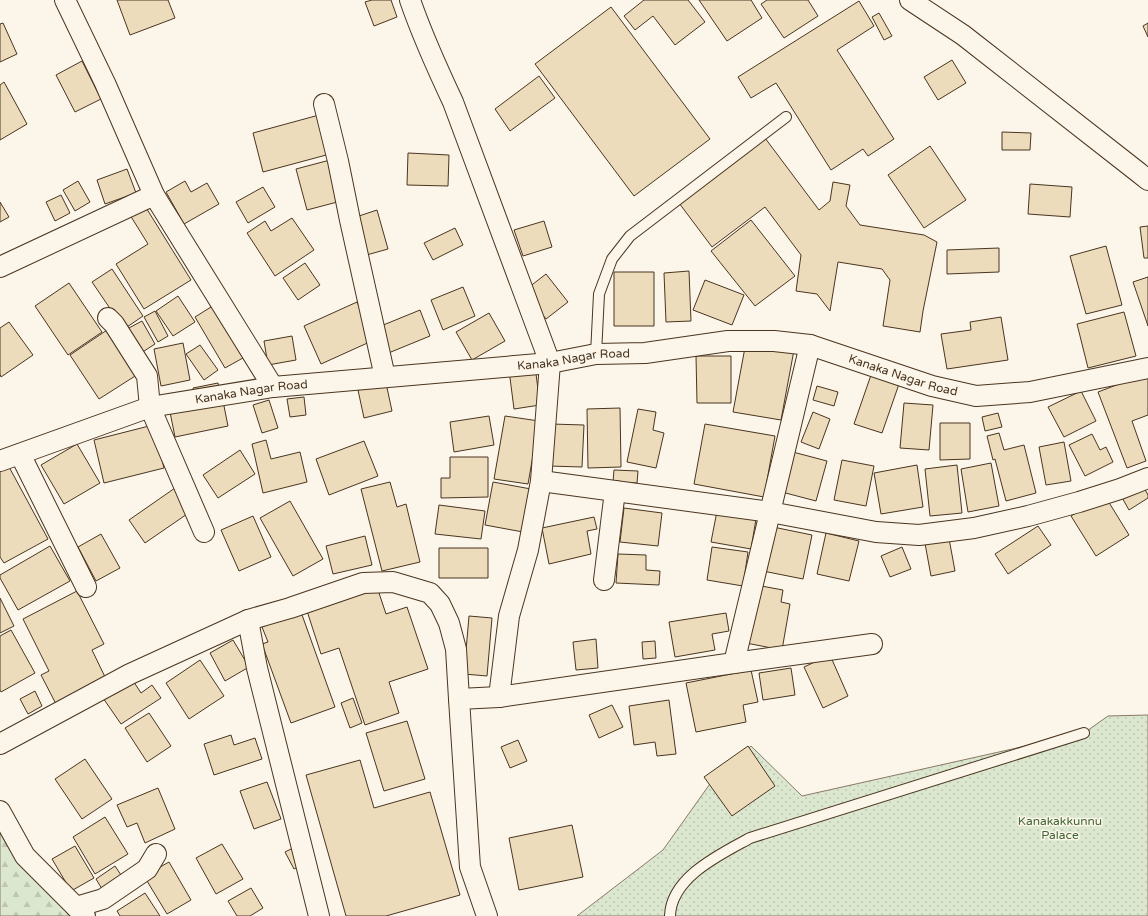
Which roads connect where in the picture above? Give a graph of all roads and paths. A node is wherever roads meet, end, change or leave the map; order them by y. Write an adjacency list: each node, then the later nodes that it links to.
1 (65, 0): 7 (street)
2 (410, 0): 12 (street)
3 (910, 0): 6 (street)
4 (324, 104): 14 (street)
5 (786, 117): 11 (lane)
6 (1148, 180)
7 (154, 195): 8 (street); 15 (street)
8 (0, 267)
9 (108, 318): 16 (street)
10 (810, 345): 11 (street, Kanaka Nagar Road); 13 (street, Kanaka Nagar Road); 22 (street)
11 (596, 354): 12 (street, Kanaka Nagar Road)
12 (550, 363): 14 (street, Kanaka Nagar Road); 20 (street)
13 (1148, 368)
14 (385, 377): 15 (street, Kanaka Nagar Road)
15 (273, 387): 16 (street, Kanaka Nagar Road)
16 (150, 407): 17 (street, Kanaka Nagar Road); 23 (street)
17 (20, 454): 18 (street, Kanaka Nagar Road); 25 (street)
18 (0, 461)
19 (1148, 478): 22 (street)
20 (541, 481): 21 (street); 29 (street)
21 (615, 491): 22 (street); 24 (street)
22 (770, 512): 28 (street)
23 (204, 532)
24 (604, 580)
25 (86, 587)
26 (248, 620): 30 (street); 32 (street); 36 (street)
27 (872, 644): 28 (street)
28 (734, 663): 29 (street)
29 (499, 697): 30 (street)
30 (459, 699): 37 (street)
31 (1084, 733): 38 (lane)
32 (0, 744)
33 (0, 811): 35 (street)
34 (156, 854): 35 (street)
35 (81, 912)
36 (319, 916)
37 (487, 916)
38 (670, 916)

